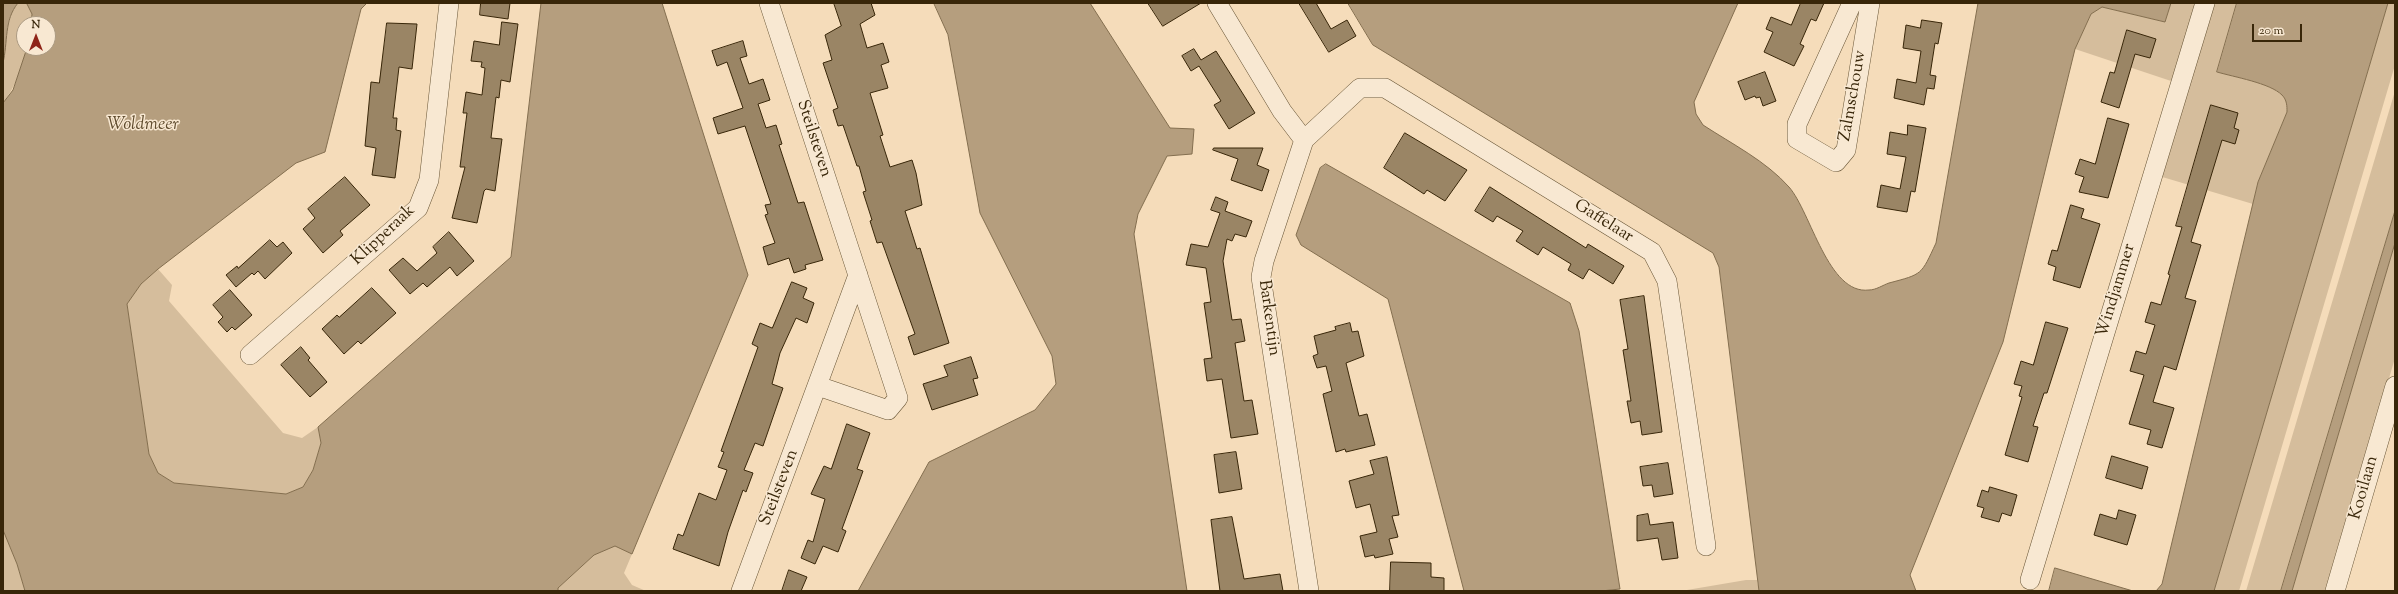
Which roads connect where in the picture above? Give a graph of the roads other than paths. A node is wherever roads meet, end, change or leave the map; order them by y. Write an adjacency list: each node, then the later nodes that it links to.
1 (449, 3): 9 (street, Klipperaak)
2 (769, 3): 8 (street, Steilsteven)
3 (1217, 3): 7 (street)
4 (1852, 3): 5 (street, Zalmschouw)
5 (1870, 3)
6 (2204, 3): 13 (street, Windjammer)
7 (1304, 140): 12 (street, Gaffelaar); 15 (street, Barkentijn)
8 (858, 275): 10 (street, Steilsteven); 10 (street, Steilsteven)
9 (250, 355)
10 (818, 386): 14 (street, Steilsteven)
11 (2395, 386): 16 (street, Kooilaan)
12 (1706, 546)
13 (2030, 580)
14 (741, 591)
15 (1309, 591)
16 (2335, 591)

